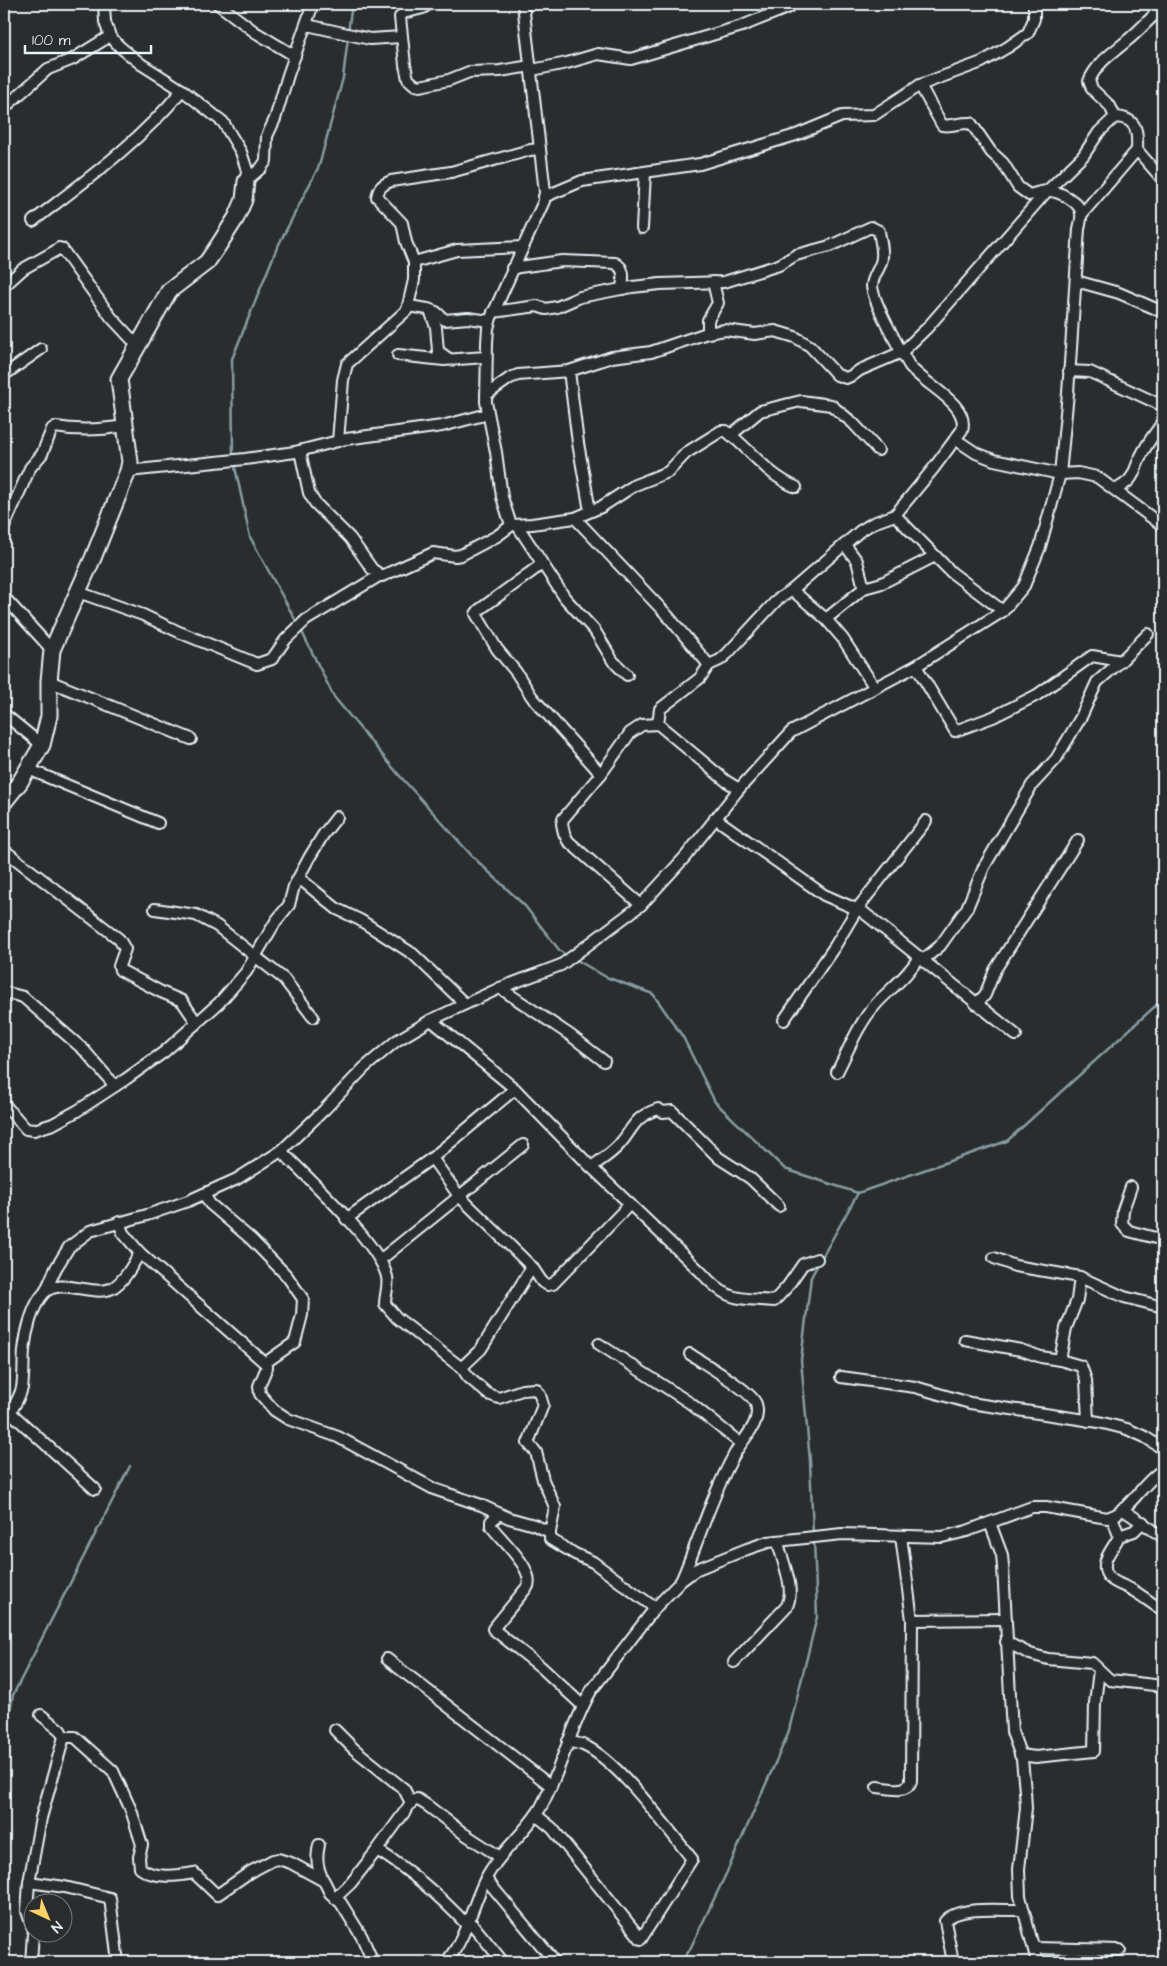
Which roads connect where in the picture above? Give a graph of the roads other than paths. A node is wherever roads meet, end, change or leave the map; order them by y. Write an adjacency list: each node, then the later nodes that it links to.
1 (105, 4): 10 (street)
2 (313, 4): 9 (street)
3 (429, 4): 11 (street)
4 (523, 4): 13 (street)
5 (1034, 4): 14 (street)
6 (225, 6): 12 (street)
7 (1163, 7): 17 (street)
8 (789, 8): 13 (street)
9 (307, 25): 11 (street); 12 (street)
10 (110, 36): 15 (street); 16 (street)
11 (402, 37): 13 (street)
12 (295, 56): 22 (street)
13 (531, 68): 18 (street)
14 (920, 85): 20 (street); 23 (street)
15 (182, 90): 22 (street); 26 (street)
16 (4, 108)
17 (1114, 117): 19 (street); 23 (street)
18 (540, 149): 24 (street); 29 (street)
19 (1137, 150): 21 (street); 25 (street)
20 (645, 173): 24 (street); 27 (street)
21 (1163, 180)
22 (246, 181): 40 (street)
23 (1048, 190): 25 (street); 42 (street)
24 (544, 197): 28 (street)
25 (1082, 214): 31 (street)
26 (33, 221)
27 (642, 228)
28 (522, 247): 29 (street); 30 (street)
29 (414, 262): 35 (street)
30 (512, 268): 34 (street); 38 (street)
31 (1076, 281): 37 (street); 47 (street)
32 (713, 282): 34 (street); 39 (street); 42 (street)
33 (4, 286): 40 (street)
34 (622, 289): 38 (street)
35 (408, 306): 36 (street); 56 (street)
36 (430, 310): 38 (street); 45 (street)
37 (1163, 312)
38 (492, 316): 44 (street)
39 (708, 333): 42 (street); 46 (street)
40 (138, 346): 53 (street)
41 (41, 349): 48 (street)
42 (902, 352): 55 (street)
43 (398, 355): 45 (street)
44 (486, 356): 45 (street); 49 (street)
45 (449, 359)
46 (569, 371): 49 (street); 63 (street)
47 (1069, 371): 50 (street); 60 (street)
48 (4, 375)
49 (486, 395): 51 (street)
50 (1163, 406)
51 (488, 414): 56 (street); 66 (street)
52 (1163, 422): 62 (street)
53 (124, 426): 59 (street); 68 (street)
54 (731, 435): 57 (street); 61 (street); 63 (street)
55 (955, 438): 60 (street); 64 (street)
56 (338, 441): 58 (street)
57 (878, 450)
58 (300, 451): 59 (street); 72 (street)
59 (128, 471): 75 (street)
60 (1060, 474): 62 (street); 77 (street)
61 (796, 487)
62 (1116, 490): 67 (street)
63 (590, 511): 65 (street)
64 (895, 515): 69 (street); 70 (street)
65 (575, 518): 66 (street); 82 (street)
66 (514, 525): 71 (street); 72 (street)
67 (1163, 526)
68 (4, 527)
69 (844, 545): 73 (street); 74 (street)
70 (935, 556): 73 (street); 77 (street)
71 (542, 564): 84 (street); 92 (street)
72 (379, 576): 75 (street)
73 (864, 588): 78 (street)
74 (792, 590): 78 (street); 82 (street)
75 (78, 592): 80 (street)
76 (4, 597): 80 (street)
77 (1003, 611): 83 (street)
78 (826, 619): 86 (street)
79 (1148, 634): 81 (street)
80 (52, 650): 85 (street)
81 (1120, 660): 83 (street); 106 (street)
82 (709, 665): 88 (street)
83 (916, 666): 86 (street)
84 (627, 675)
85 (49, 682): 89 (street); 90 (street)
86 (875, 688): 93 (street)
87 (4, 714): 90 (street)
88 (658, 724): 92 (street); 93 (street)
89 (191, 739)
90 (42, 745): 91 (street)
91 (28, 769): 94 (street); 98 (street)
92 (601, 774): 102 (street)
93 (739, 789): 96 (street)
94 (4, 802)
95 (337, 817): 101 (street)
96 (715, 818): 102 (street); 104 (street)
97 (926, 821): 104 (street)
98 (158, 823)
99 (1078, 840): 110 (street)
100 (4, 850): 114 (street)
101 (299, 878): 105 (street); 109 (street)
102 (641, 904): 107 (street)
103 (155, 909): 105 (street)
104 (857, 909): 106 (street); 113 (street)
105 (254, 957): 111 (street); 114 (street)
106 (921, 959): 110 (street); 117 (street)
107 (500, 988): 109 (street); 116 (street)
108 (4, 992): 118 (street)
109 (465, 1004): 112 (street)
110 (976, 1004): 115 (street)
111 (313, 1017)
112 (431, 1020): 119 (street); 122 (street)
113 (784, 1020)
114 (197, 1023): 118 (street)
115 (1016, 1035)
116 (604, 1061)
117 (837, 1072)
118 (115, 1086): 120 (street)
119 (515, 1089): 123 (street); 124 (street)
120 (4, 1104)
121 (523, 1145): 127 (street)
122 (281, 1150): 126 (street); 130 (street)
123 (432, 1158): 127 (street); 130 (street)
124 (591, 1167): 128 (street); 129 (street)
125 (1131, 1187): 132 (street)
126 (204, 1194): 131 (street); 145 (street)
127 (459, 1196): 136 (street); 137 (street)
128 (630, 1204): 135 (street); 137 (street)
129 (778, 1206)
130 (346, 1219): 136 (street)
131 (118, 1222): 133 (street); 139 (street)
132 (1163, 1240)
133 (140, 1253): 139 (street); 145 (street)
134 (994, 1258): 138 (street)
135 (817, 1259)
136 (380, 1260): 146 (street)
137 (532, 1267): 146 (street)
138 (1080, 1277): 140 (street); 144 (street)
139 (46, 1290): 148 (street)
140 (1163, 1307)
141 (966, 1340): 144 (street)
142 (599, 1344): 151 (street)
143 (690, 1354): 151 (street)
144 (1060, 1360): 149 (street)
145 (265, 1363): 156 (street)
146 (461, 1368): 160 (street)
147 (841, 1376): 149 (street)
148 (10, 1412): 150 (street); 154 (street)
149 (1088, 1421): 152 (street)
150 (4, 1422)
151 (740, 1443): 165 (street)
152 (1163, 1449)
153 (1163, 1470): 155 (street)
154 (95, 1489)
155 (1122, 1509): 157 (street); 158 (street)
156 (499, 1514): 160 (street); 175 (street)
157 (1112, 1516): 159 (street); 162 (street)
158 (1143, 1522): 162 (street); 163 (street)
159 (990, 1523): 161 (street); 168 (street)
160 (550, 1532): 166 (street)
161 (902, 1536): 164 (street); 169 (street)
162 (1119, 1536): 167 (street)
163 (1163, 1537)
164 (778, 1541): 165 (street); 172 (street)
165 (682, 1580): 166 (street)
166 (655, 1608): 175 (street)
167 (1163, 1610)
168 (1006, 1619): 169 (street); 170 (street)
169 (912, 1620): 182 (street)
170 (1006, 1642): 173 (street); 180 (street)
171 (387, 1659): 181 (street)
172 (734, 1662)
173 (1099, 1670): 174 (street); 180 (street)
174 (1163, 1686)
175 (582, 1706): 179 (street)
176 (41, 1715): 178 (street)
177 (336, 1730): 183 (street)
178 (64, 1737): 189 (street); 190 (street)
179 (568, 1741): 181 (street); 184 (street)
180 (1020, 1755): 193 (street)
181 (551, 1786): 184 (street)
182 (877, 1787)
183 (411, 1803): 186 (street); 187 (street)
184 (536, 1815): 187 (street)
185 (318, 1845): 189 (street)
186 (377, 1850): 192 (street); 194 (street)
187 (500, 1857): 188 (street)
188 (486, 1879): 194 (street); 203 (street)
189 (324, 1881): 192 (street)
190 (29, 1882): 191 (street); 199 (street)
191 (28, 1894)
192 (335, 1898): 200 (street)
193 (1023, 1910): 196 (street); 204 (street)
194 (467, 1922): 201 (street); 202 (street)
195 (32, 1944): 198 (street)
196 (1035, 1948): 197 (street); 205 (street)
197 (1120, 1950)
198 (31, 1962)
199 (118, 1962)
200 (373, 1962)
201 (446, 1962)
202 (503, 1962)
203 (555, 1962)
204 (953, 1962)
205 (1037, 1962)

